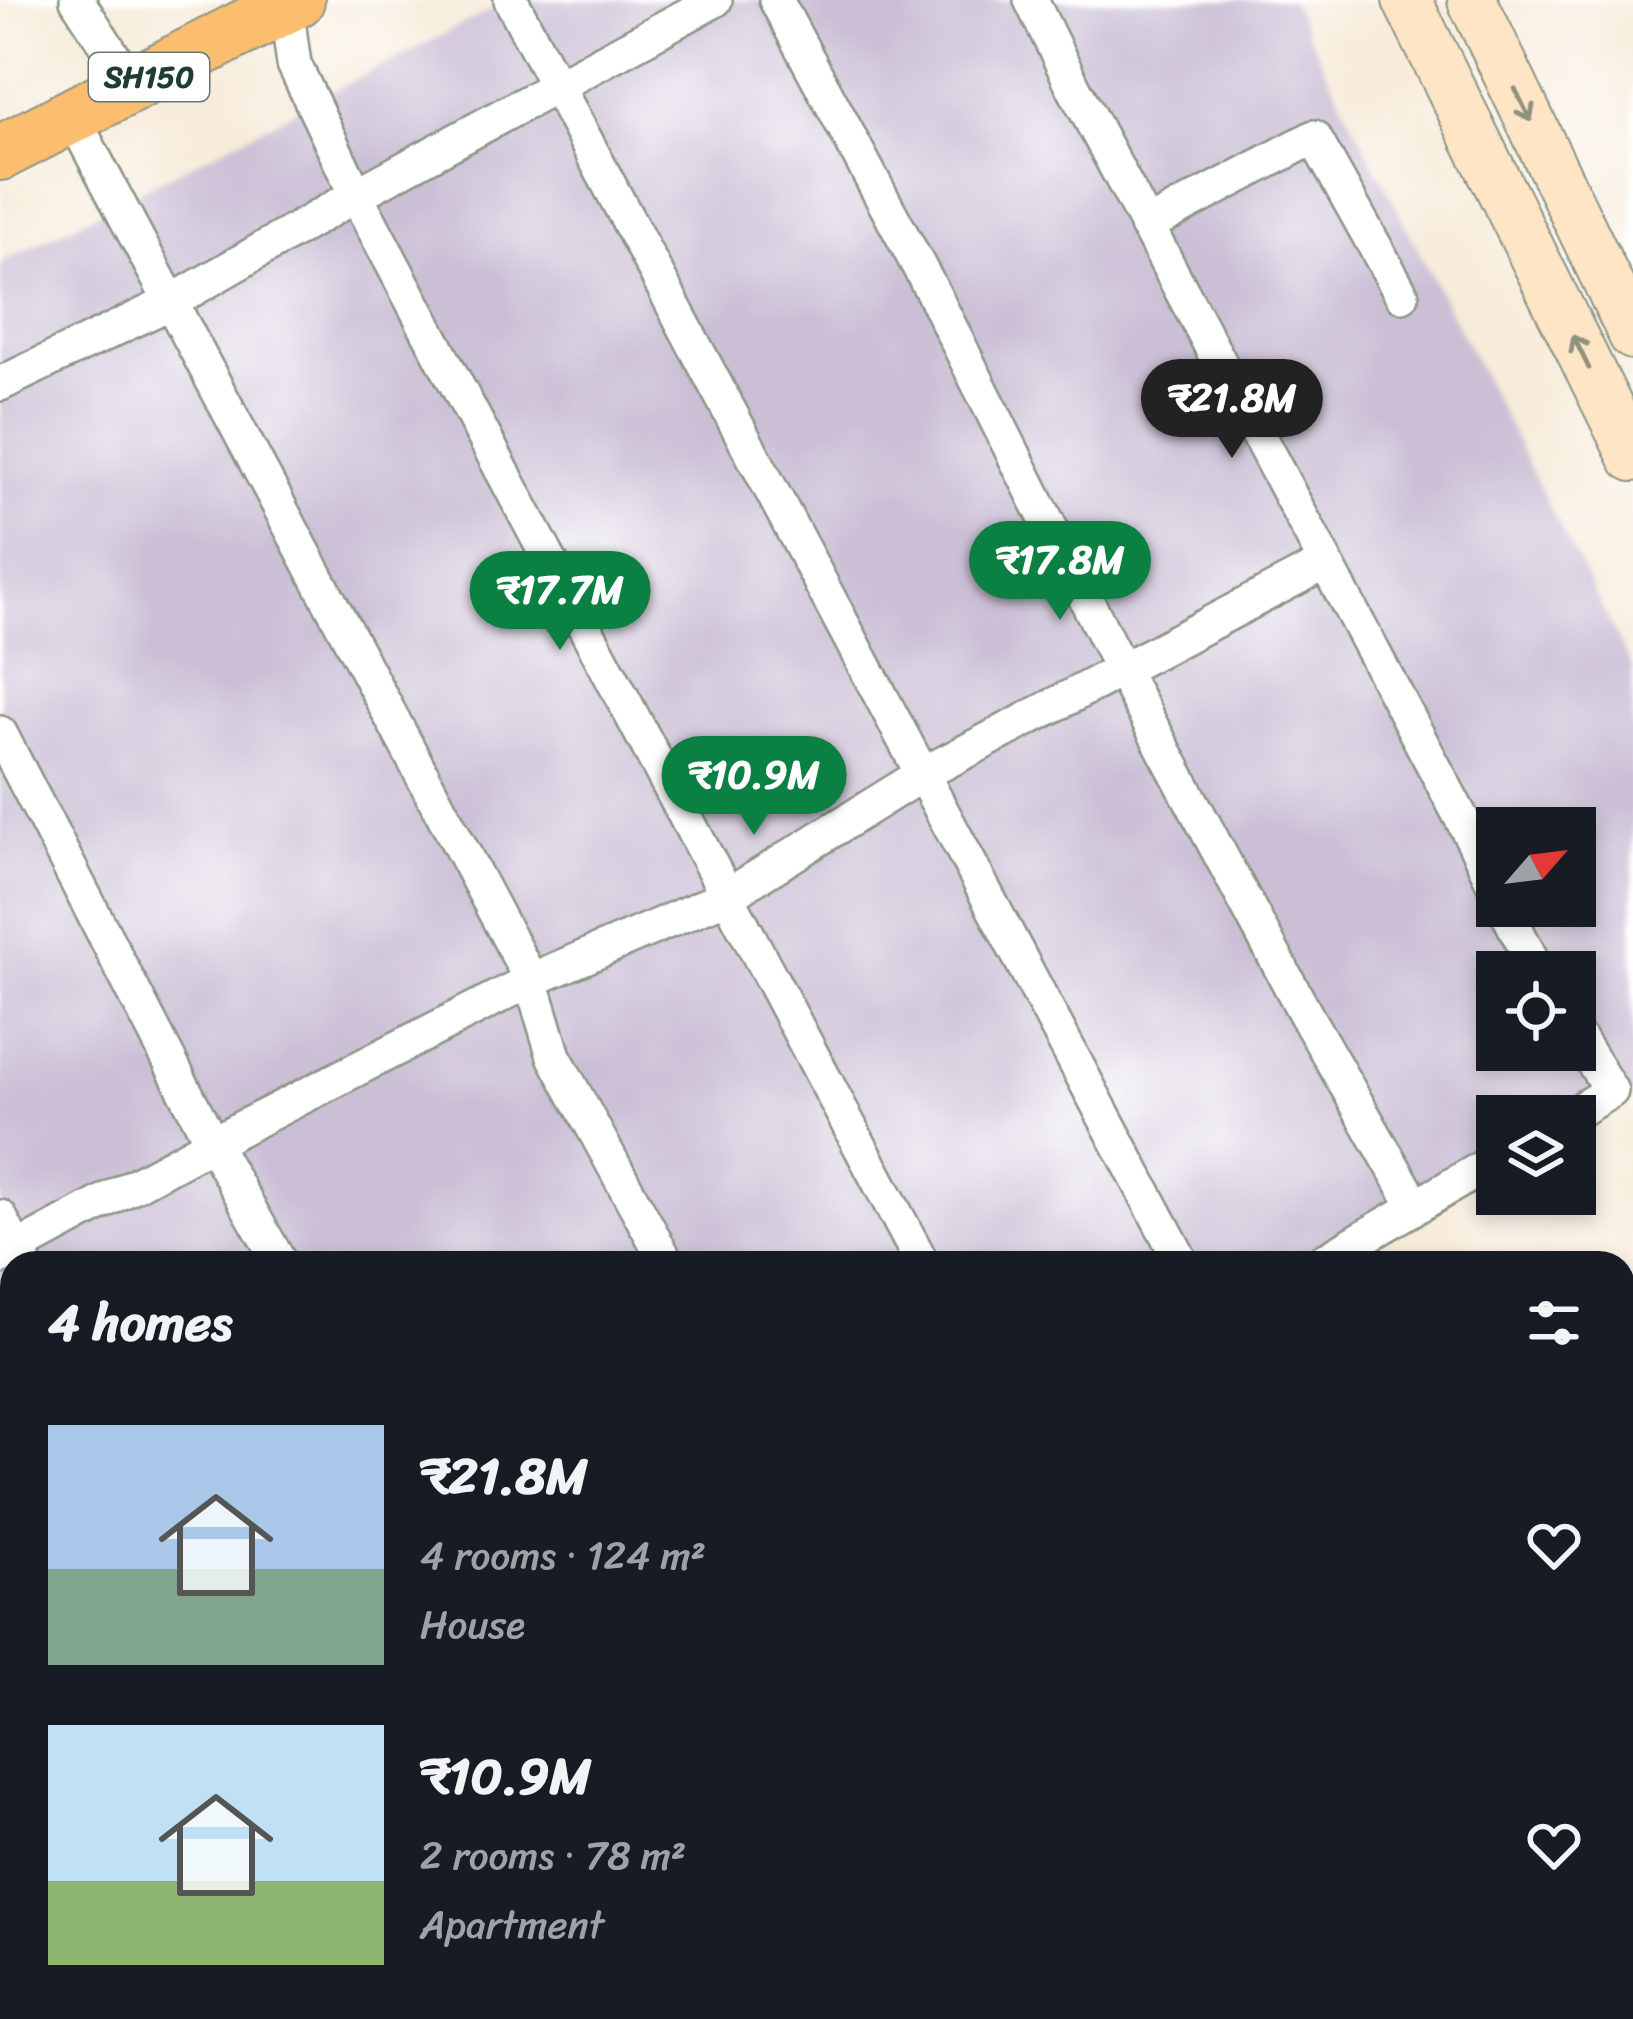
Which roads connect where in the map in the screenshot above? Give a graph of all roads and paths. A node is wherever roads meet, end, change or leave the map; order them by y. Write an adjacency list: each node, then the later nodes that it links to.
1 (77, 0): 9 (street)
2 (511, 0): 10 (street)
3 (715, 0): 10 (street)
4 (776, 0): 21 (street)
5 (1031, 0): 14 (street)
6 (1407, 0): 19 (main road, one-way to 6)
7 (1472, 0): 17 (main road, one-way to 17)
8 (288, 2): 9 (main road, SH150); 13 (street)
9 (132, 85): 11 (main road, SH150)
10 (556, 87): 13 (street); 23 (street)
11 (72, 116): 12 (main road, SH150); 16 (street)
12 (0, 153)
13 (356, 195): 16 (street); 25 (street)
14 (1146, 226): 15 (street); 20 (street)
15 (1402, 295)
16 (170, 302): 18 (street); 26 (street)
17 (1633, 335)
18 (0, 384)
19 (1633, 457)
20 (1325, 563): 21 (street); 24 (street)
21 (1122, 671): 23 (street); 33 (street)
22 (0, 733): 31 (street)
23 (921, 775): 25 (street); 40 (street)
24 (1476, 846)
25 (727, 896): 26 (street); 39 (street)
26 (531, 980): 31 (street); 38 (street)
27 (1633, 1064): 29 (street)
28 (1596, 1068): 29 (street)
29 (1610, 1091): 30 (street)
30 (1596, 1100)
31 (212, 1143): 36 (street); 37 (street)
32 (1476, 1171): 33 (street)
33 (1415, 1207): 41 (street)
34 (0, 1217): 35 (street)
35 (12, 1251)
36 (24, 1251)
37 (273, 1251)
38 (660, 1251)
39 (916, 1251)
40 (1176, 1251)
41 (1341, 1251)

